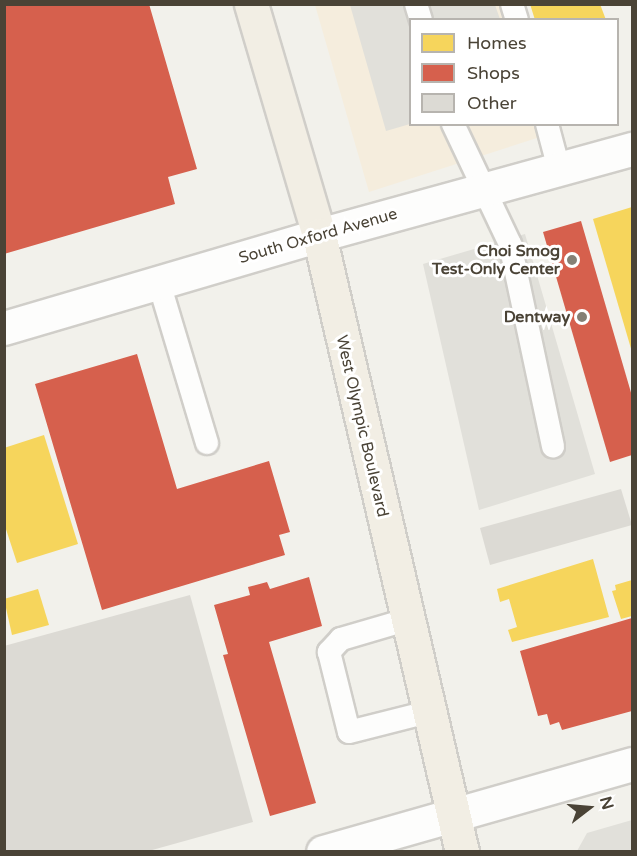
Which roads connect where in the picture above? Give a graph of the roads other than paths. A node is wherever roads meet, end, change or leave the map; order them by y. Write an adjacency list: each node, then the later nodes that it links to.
1 (251, 4): 7 (main road, West Olympic Boulevard)
2 (454, 126): 6 (lane)
3 (548, 126): 5 (lane)
4 (633, 149): 5 (street, South Oxford Avenue)
5 (560, 169): 6 (street, South Oxford Avenue)
6 (481, 190): 7 (street, South Oxford Avenue); 11 (lane)
7 (320, 235): 8 (street, South Oxford Avenue); 12 (main road, West Olympic Boulevard)
8 (159, 283): 9 (street, South Oxford Avenue); 10 (lane)
9 (4, 328)
10 (207, 443)
11 (553, 446)
12 (406, 620): 13 (main road, West Olympic Boulevard); 13 (lane)
13 (428, 712): 15 (main road, West Olympic Boulevard)
14 (632, 767): 15 (street)
15 (451, 814): 16 (street); 17 (main road, West Olympic Boulevard)
16 (323, 852)
17 (462, 852)

